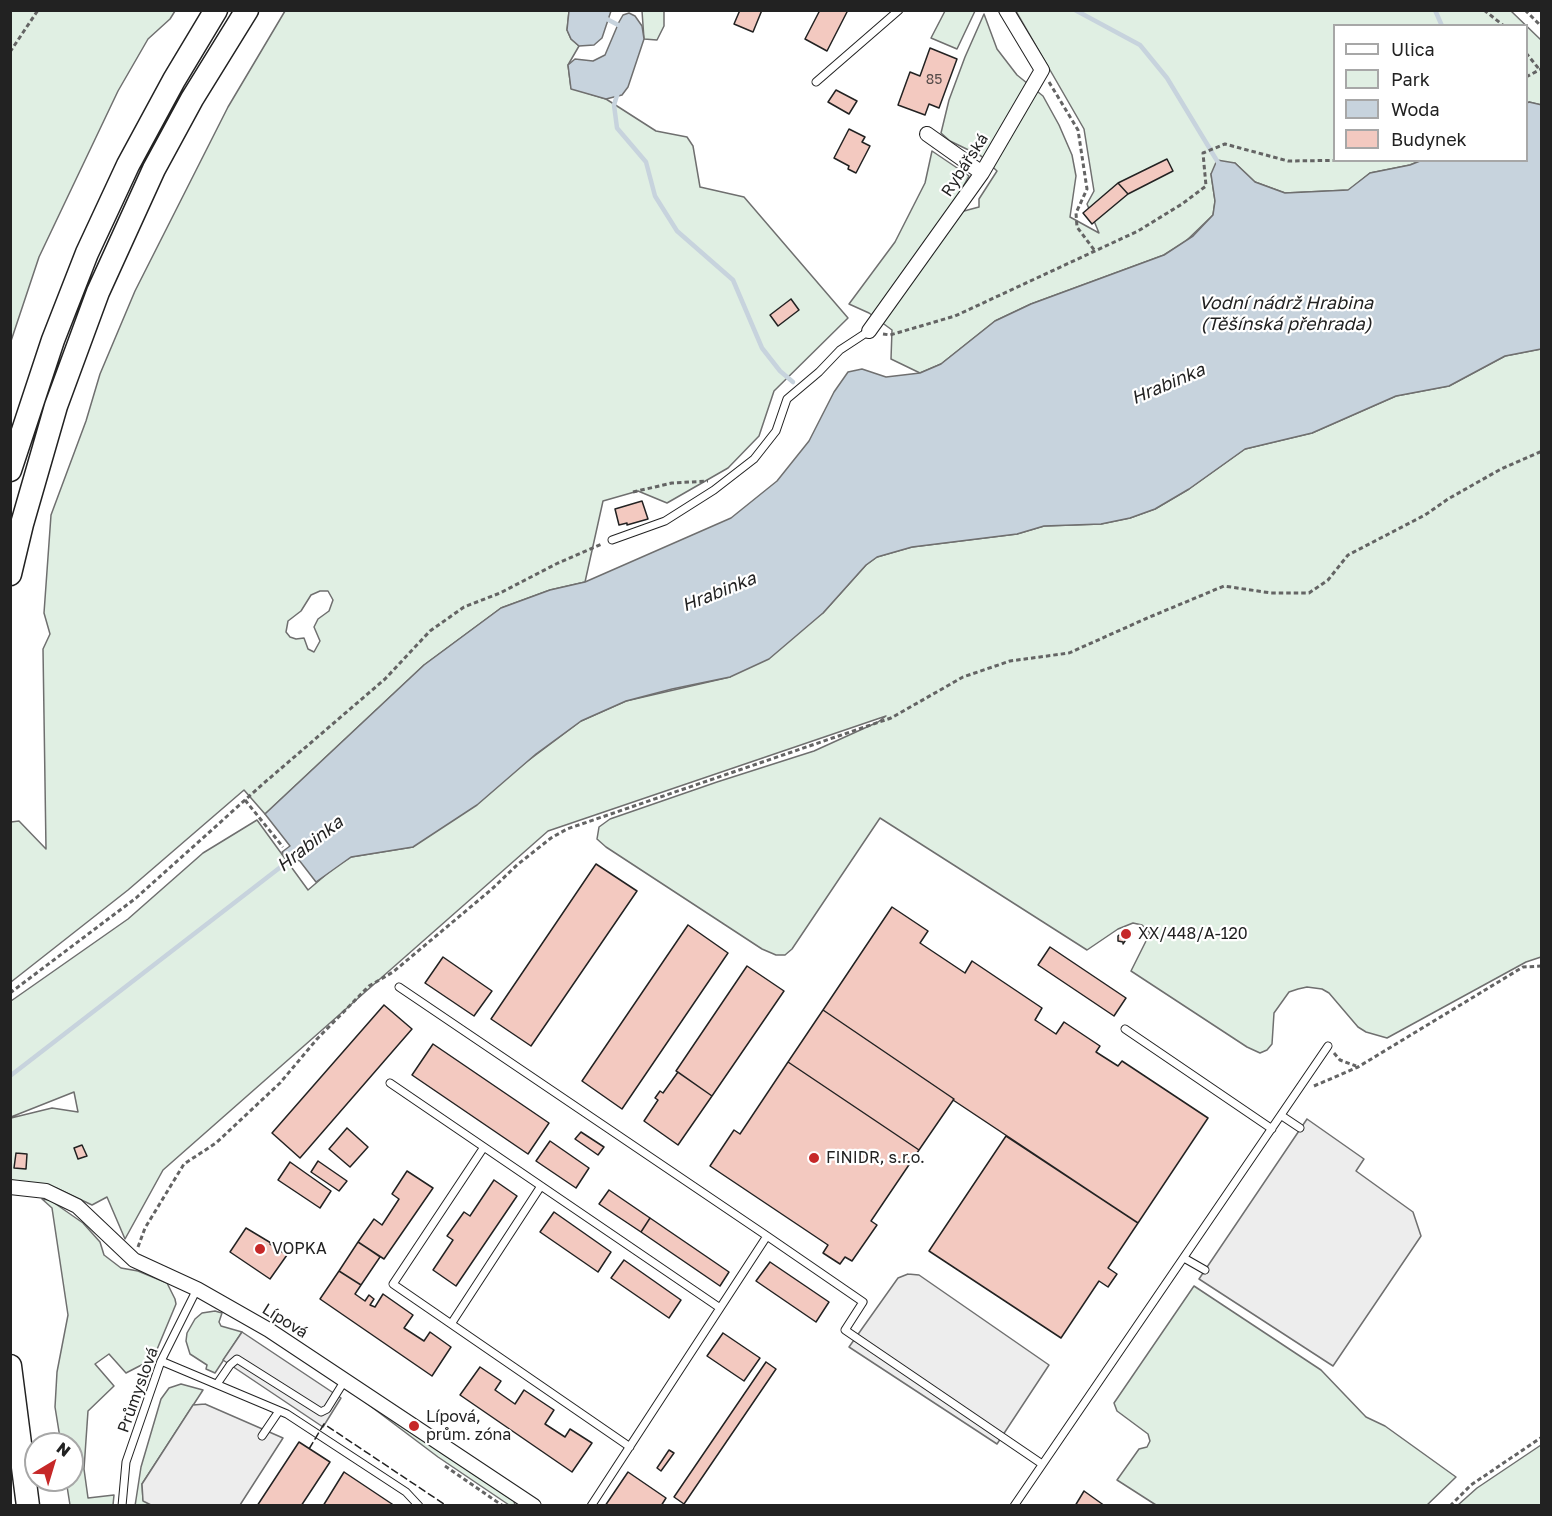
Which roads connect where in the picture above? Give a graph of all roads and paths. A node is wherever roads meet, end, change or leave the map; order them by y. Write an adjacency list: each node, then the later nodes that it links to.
1 (38, 10): 10 (path)
2 (216, 10): 21 (highway)
3 (247, 10): 25 (highway)
4 (899, 10): 14 (lane)
5 (1006, 10): 13 (street)
6 (1484, 10): 8 (path)
7 (1525, 10): 9 (path)
8 (1502, 24)
9 (1542, 27)
10 (10, 52)
11 (1528, 54): 12 (path)
12 (1540, 69)
13 (1042, 70): 17 (street, Rybářská); 18 (path)
14 (816, 82)
15 (927, 134): 17 (street)
16 (1333, 160): 18 (path)
17 (982, 173): 19 (street, Rybářská)
18 (1095, 251): 19 (path)
19 (869, 331): 22 (lane)
20 (1542, 451): 44 (path)
21 (10, 470)
22 (728, 480): 23 (path); 24 (lane)
23 (633, 492)
24 (612, 540): 26 (path)
25 (10, 574)
26 (245, 800): 27 (path); 30 (path)
27 (283, 847)
28 (1542, 966): 33 (path)
29 (399, 987): 42 (lane)
30 (10, 993)
31 (1125, 1029): 38 (lane)
32 (1328, 1046): 33 (path); 35 (lane)
33 (1358, 1067): 35 (path)
34 (390, 1083): 39 (lane)
35 (1296, 1094): 36 (lane)
36 (1282, 1116): 37 (lane); 38 (lane)
37 (1300, 1128)
38 (1272, 1129): 43 (lane)
39 (484, 1147): 40 (lane); 48 (lane)
40 (541, 1186): 47 (lane); 48 (lane)
41 (10, 1187): 44 (street, Lípová)
42 (767, 1236): 47 (lane); 57 (lane)
43 (1184, 1258): 45 (lane); 57 (lane)
44 (134, 1260): 46 (street, Lípová)
45 (1205, 1270)
46 (197, 1288): 49 (lane, Průmyslová); 51 (street, Lípová)
47 (720, 1308): 56 (lane)
48 (451, 1324): 56 (lane)
49 (162, 1361): 52 (lane); 59 (lane, Průmyslová)
50 (10, 1366): 58 (highway)
51 (345, 1380): 52 (lane); 61 (street, Lípová)
52 (217, 1384): 53 (lane)
53 (279, 1411): 54 (lane); 60 (lane)
54 (262, 1436)
55 (1542, 1437): 64 (path)
56 (630, 1447): 62 (lane)
57 (1042, 1464): 63 (lane)
58 (28, 1506)
59 (122, 1506)
60 (419, 1506)
61 (534, 1506)
62 (591, 1506)
63 (1014, 1506)
64 (1450, 1506)

